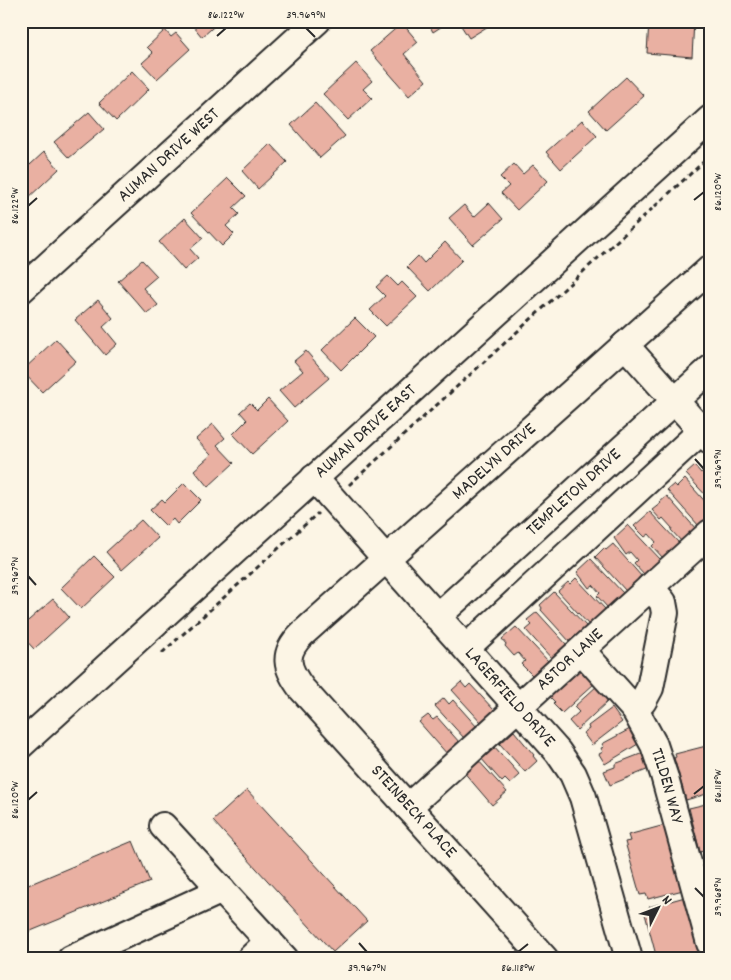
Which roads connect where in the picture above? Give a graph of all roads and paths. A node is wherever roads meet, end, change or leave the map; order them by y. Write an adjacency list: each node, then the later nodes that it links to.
1 (317, 21): 5 (street, AUMAN DRIVE WEST)
2 (710, 119): 10 (street, AUMAN DRIVE EAST)
3 (710, 156): 11 (path)
4 (710, 269): 6 (street, MADELYN DRIVE)
5 (21, 290)
6 (625, 345): 8 (street); 13 (street, MADELYN DRIVE)
7 (710, 369): 8 (street, TEMPLETON DRIVE)
8 (675, 401): 9 (street); 15 (street, TEMPLETON DRIVE)
9 (707, 431): 16 (street)
10 (314, 478): 11 (street, LAGERFIELD DRIVE); 22 (street, AUMAN DRIVE EAST)
11 (333, 499): 13 (street, LAGERFIELD DRIVE); 18 (path)
12 (710, 533): 14 (street, ASTOR LANE)
13 (385, 559): 15 (street, LAGERFIELD DRIVE); 19 (street, MADELYN DRIVE)
14 (650, 587): 17 (street, ASTOR LANE); 21 (street)
15 (438, 617): 16 (street, LAGERFIELD DRIVE)
16 (466, 648): 20 (street, LAGERFIELD DRIVE)
17 (582, 651): 20 (street, ASTOR LANE); 21 (street, TILDEN WAY)
18 (162, 653)
19 (288, 661): 23 (street, STEINBECK PLACE)
20 (519, 708): 23 (street, ASTOR LANE); 30 (street, LAGERFIELD DRIVE)
21 (636, 710): 26 (street, TILDEN WAY)
22 (21, 744)
23 (408, 807): 29 (street, STEINBECK PLACE)
24 (164, 826): 25 (street)
25 (222, 890): 27 (street); 28 (street)
26 (710, 943)
27 (268, 953)
28 (71, 959)
29 (545, 959)
30 (628, 959)

